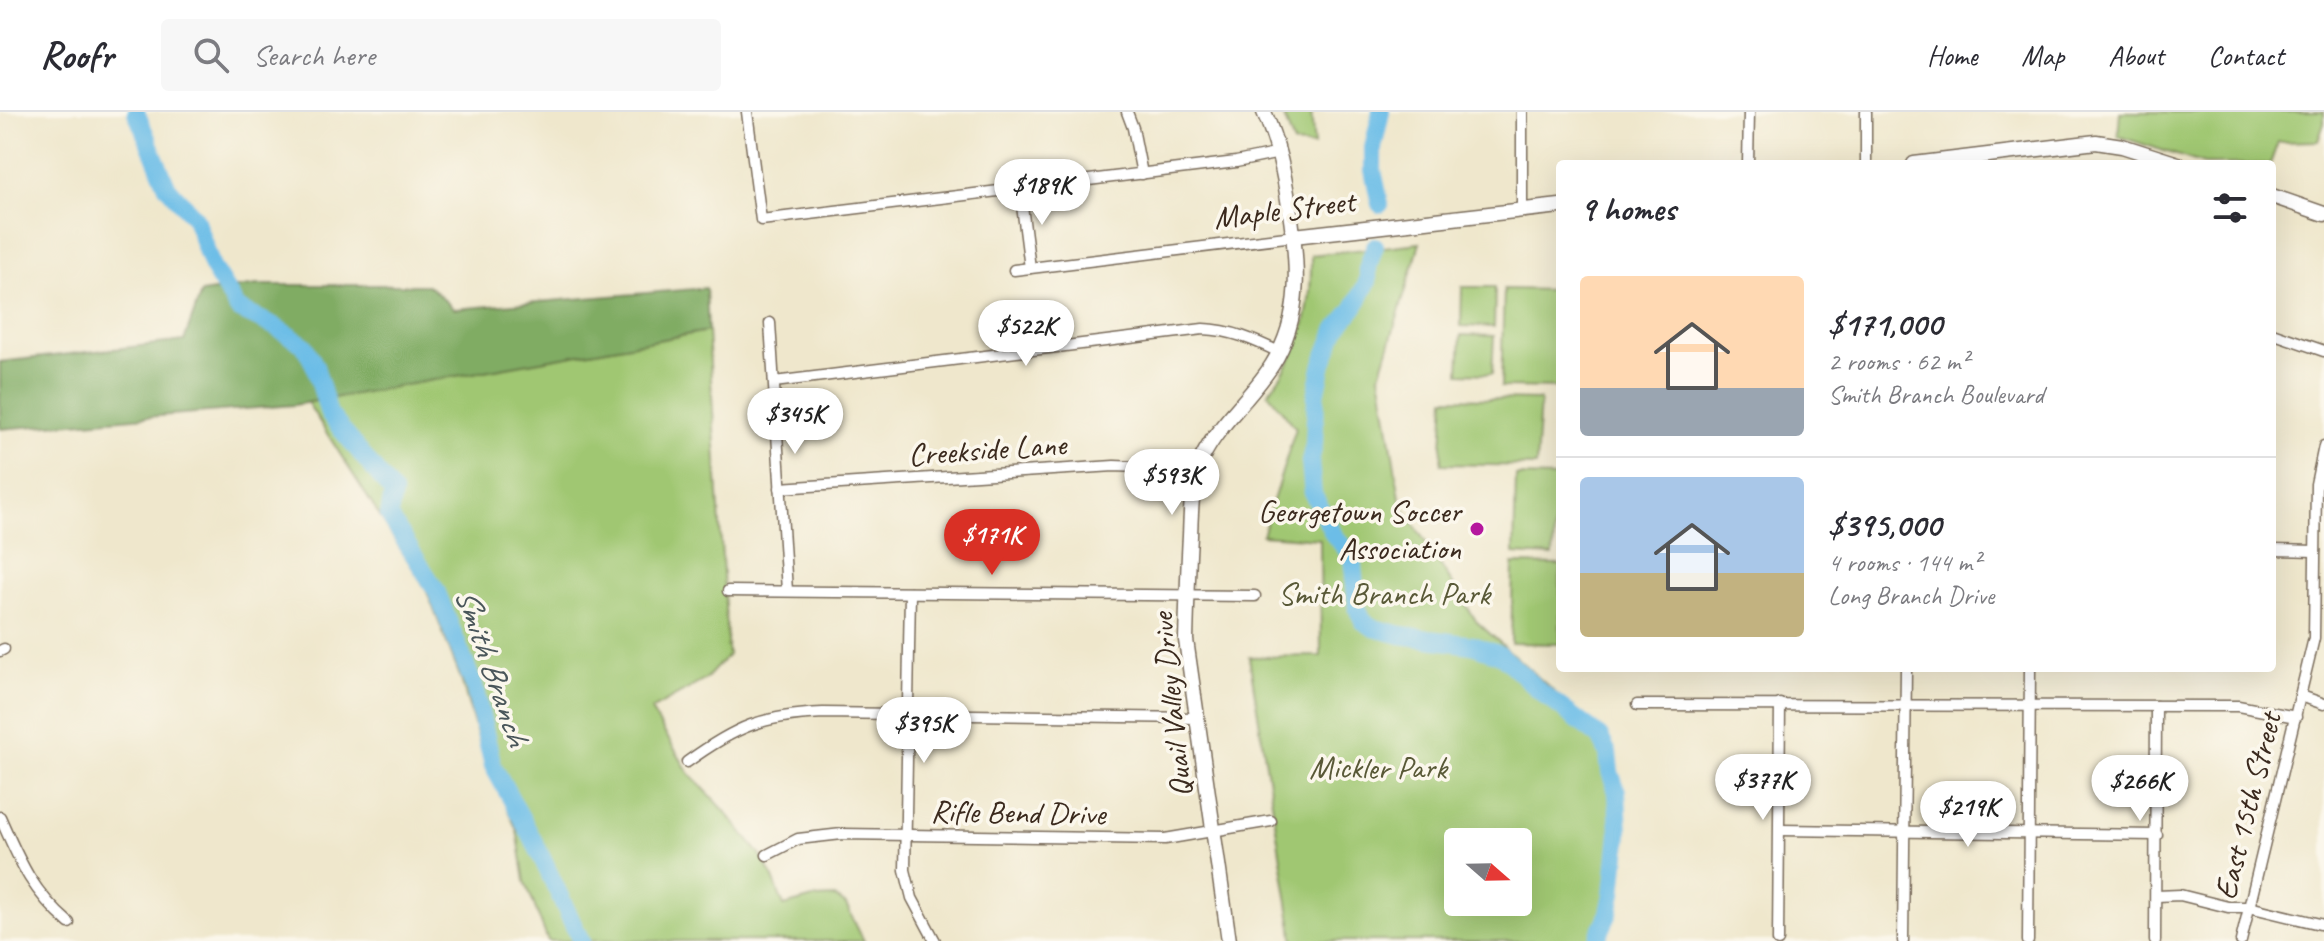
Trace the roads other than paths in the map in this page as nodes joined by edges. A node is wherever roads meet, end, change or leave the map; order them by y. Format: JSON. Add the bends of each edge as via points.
{"nodes":[{"id":1,"x":747,"y":112,"type":"edge"},
{"id":2,"x":1127,"y":112,"type":"edge"},
{"id":3,"x":1264,"y":112,"type":"edge"},
{"id":4,"x":1522,"y":112,"type":"edge"},
{"id":5,"x":1749,"y":112,"type":"edge"},
{"id":6,"x":1866,"y":112,"type":"edge"},
{"id":7,"x":1280,"y":153,"type":"junction"},
{"id":8,"x":1748,"y":160,"type":"edge"},
{"id":9,"x":1866,"y":160,"type":"edge"},
{"id":10,"x":1976,"y":160,"type":"edge"},
{"id":11,"x":2166,"y":160,"type":"edge"},
{"id":12,"x":1142,"y":174,"type":"junction"},
{"id":13,"x":1020,"y":190,"type":"junction"},
{"id":14,"x":2276,"y":197,"type":"edge"},
{"id":15,"x":1556,"y":206,"type":"edge"},
{"id":16,"x":1522,"y":210,"type":"junction"},
{"id":17,"x":2324,"y":214,"type":"edge"},
{"id":18,"x":1294,"y":236,"type":"junction"},
{"id":19,"x":1030,"y":268,"type":"junction"},
{"id":20,"x":1014,"y":270,"type":"dead end"},
{"id":21,"x":770,"y":323,"type":"dead end"},
{"id":22,"x":2276,"y":334,"type":"edge"},
{"id":23,"x":2324,"y":351,"type":"edge"},
{"id":24,"x":1279,"y":352,"type":"junction"},
{"id":25,"x":774,"y":382,"type":"junction"},
{"id":26,"x":2324,"y":446,"type":"edge"},
{"id":27,"x":1196,"y":476,"type":"junction"},
{"id":28,"x":2320,"y":485,"type":"edge"},
{"id":29,"x":780,"y":488,"type":"junction"},
{"id":30,"x":2276,"y":550,"type":"edge"},
{"id":31,"x":2315,"y":551,"type":"junction"},
{"id":32,"x":728,"y":591,"type":"dead end"},
{"id":33,"x":787,"y":591,"type":"junction"},
{"id":34,"x":910,"y":593,"type":"junction"},
{"id":35,"x":1255,"y":596,"type":"dead end"},
{"id":36,"x":1187,"y":597,"type":"junction"},
{"id":37,"x":2320,"y":623,"type":"edge"},
{"id":38,"x":1906,"y":672,"type":"edge"},
{"id":39,"x":2030,"y":672,"type":"edge"},
{"id":40,"x":2301,"y":696,"type":"junction"},
{"id":41,"x":1780,"y":704,"type":"junction"},
{"id":42,"x":2324,"y":704,"type":"edge"},
{"id":43,"x":1637,"y":705,"type":"dead end"},
{"id":44,"x":1905,"y":705,"type":"junction"},
{"id":45,"x":2030,"y":706,"type":"junction"},
{"id":46,"x":2156,"y":706,"type":"junction"},
{"id":47,"x":909,"y":715,"type":"junction"},
{"id":48,"x":2296,"y":717,"type":"junction"},
{"id":49,"x":1197,"y":718,"type":"junction"},
{"id":50,"x":687,"y":762,"type":"dead end"},
{"id":51,"x":0,"y":817,"type":"edge"},
{"id":52,"x":1271,"y":821,"type":"dead end"},
{"id":53,"x":1212,"y":830,"type":"junction"},
{"id":54,"x":1780,"y":830,"type":"junction"},
{"id":55,"x":1905,"y":832,"type":"junction"},
{"id":56,"x":2030,"y":832,"type":"junction"},
{"id":57,"x":2157,"y":835,"type":"junction"},
{"id":58,"x":906,"y":836,"type":"junction"},
{"id":59,"x":767,"y":855,"type":"dead end"},
{"id":60,"x":2157,"y":896,"type":"junction"},
{"id":61,"x":2249,"y":907,"type":"junction"},
{"id":62,"x":69,"y":923,"type":"dead end"},
{"id":63,"x":2324,"y":925,"type":"edge"},
{"id":64,"x":935,"y":941,"type":"edge"},
{"id":65,"x":1229,"y":941,"type":"edge"},
{"id":66,"x":1778,"y":941,"type":"edge"},
{"id":67,"x":1903,"y":941,"type":"edge"},
{"id":68,"x":2028,"y":941,"type":"edge"},
{"id":69,"x":2155,"y":941,"type":"edge"},
{"id":70,"x":2241,"y":941,"type":"edge"}],
"edges":[{"from":1,"to":13,"type":"street","via":[[761,220]]},
{"from":2,"to":12,"type":"street"},
{"from":3,"to":7,"type":"street","name":"Quail Valley Drive"},
{"from":4,"to":16,"type":"street"},
{"from":5,"to":8,"type":"street"},
{"from":6,"to":9,"type":"street"},
{"from":7,"to":12,"type":"street"},
{"from":7,"to":18,"type":"street","name":"Quail Valley Drive"},
{"from":10,"to":11,"type":"street","via":[[2096,142]]},
{"from":12,"to":13,"type":"street"},
{"from":13,"to":19,"type":"street"},
{"from":14,"to":17,"type":"street"},
{"from":15,"to":16,"type":"street","name":"Maple Street"},
{"from":16,"to":18,"type":"street","name":"Maple Street"},
{"from":18,"to":19,"type":"street","name":"Maple Street"},
{"from":18,"to":24,"type":"street","name":"Quail Valley Drive","via":[[1295,306]]},
{"from":19,"to":20,"type":"street","name":"Maple Street"},
{"from":21,"to":25,"type":"street"},
{"from":22,"to":23,"type":"street"},
{"from":24,"to":25,"type":"street","via":[[1239,334],[1203,329]]},
{"from":24,"to":27,"type":"street","name":"Quail Valley Drive","via":[[1223,425]]},
{"from":25,"to":29,"type":"street"},
{"from":26,"to":28,"type":"street","name":"East 15th Street"},
{"from":27,"to":29,"type":"street","name":"Creekside Lane","via":[[1164,468],[1114,466]]},
{"from":27,"to":36,"type":"street","name":"Quail Valley Drive"},
{"from":28,"to":31,"type":"street","name":"East 15th Street"},
{"from":29,"to":33,"type":"street"},
{"from":30,"to":31,"type":"street"},
{"from":31,"to":37,"type":"street","name":"East 15th Street"},
{"from":32,"to":33,"type":"street"},
{"from":33,"to":34,"type":"street"},
{"from":34,"to":36,"type":"street"},
{"from":34,"to":47,"type":"street"},
{"from":35,"to":36,"type":"street"},
{"from":36,"to":49,"type":"street","name":"Quail Valley Drive","via":[[1186,640]]},
{"from":37,"to":40,"type":"street","name":"East 15th Street"},
{"from":38,"to":44,"type":"street"},
{"from":39,"to":45,"type":"street"},
{"from":40,"to":42,"type":"street"},
{"from":40,"to":48,"type":"street","name":"East 15th Street"},
{"from":41,"to":43,"type":"street"},
{"from":41,"to":44,"type":"street"},
{"from":41,"to":54,"type":"street"},
{"from":44,"to":45,"type":"street"},
{"from":44,"to":55,"type":"street"},
{"from":45,"to":46,"type":"street"},
{"from":45,"to":56,"type":"street"},
{"from":46,"to":48,"type":"street","via":[[2238,706]]},
{"from":46,"to":57,"type":"street"},
{"from":47,"to":49,"type":"street"},
{"from":47,"to":50,"type":"street","via":[[778,716],[720,738]]},
{"from":47,"to":58,"type":"street"},
{"from":48,"to":61,"type":"street","name":"East 15th Street"},
{"from":49,"to":53,"type":"street","name":"Quail Valley Drive"},
{"from":51,"to":62,"type":"street","via":[[28,879]]},
{"from":52,"to":53,"type":"street","name":"Rifle Bend Drive"},
{"from":53,"to":58,"type":"street","name":"Rifle Bend Drive","via":[[1165,839]]},
{"from":53,"to":65,"type":"street","name":"Quail Valley Drive"},
{"from":54,"to":55,"type":"street"},
{"from":54,"to":66,"type":"street"},
{"from":55,"to":56,"type":"street"},
{"from":55,"to":67,"type":"street"},
{"from":56,"to":57,"type":"street"},
{"from":56,"to":68,"type":"street"},
{"from":57,"to":60,"type":"street"},
{"from":58,"to":59,"type":"street","name":"Rifle Bend Drive","via":[[818,836],[798,839]]},
{"from":58,"to":64,"type":"street","via":[[909,886]]},
{"from":60,"to":61,"type":"street"},
{"from":60,"to":69,"type":"street"},
{"from":61,"to":63,"type":"street"},
{"from":61,"to":70,"type":"street","name":"East 15th Street"}]}
